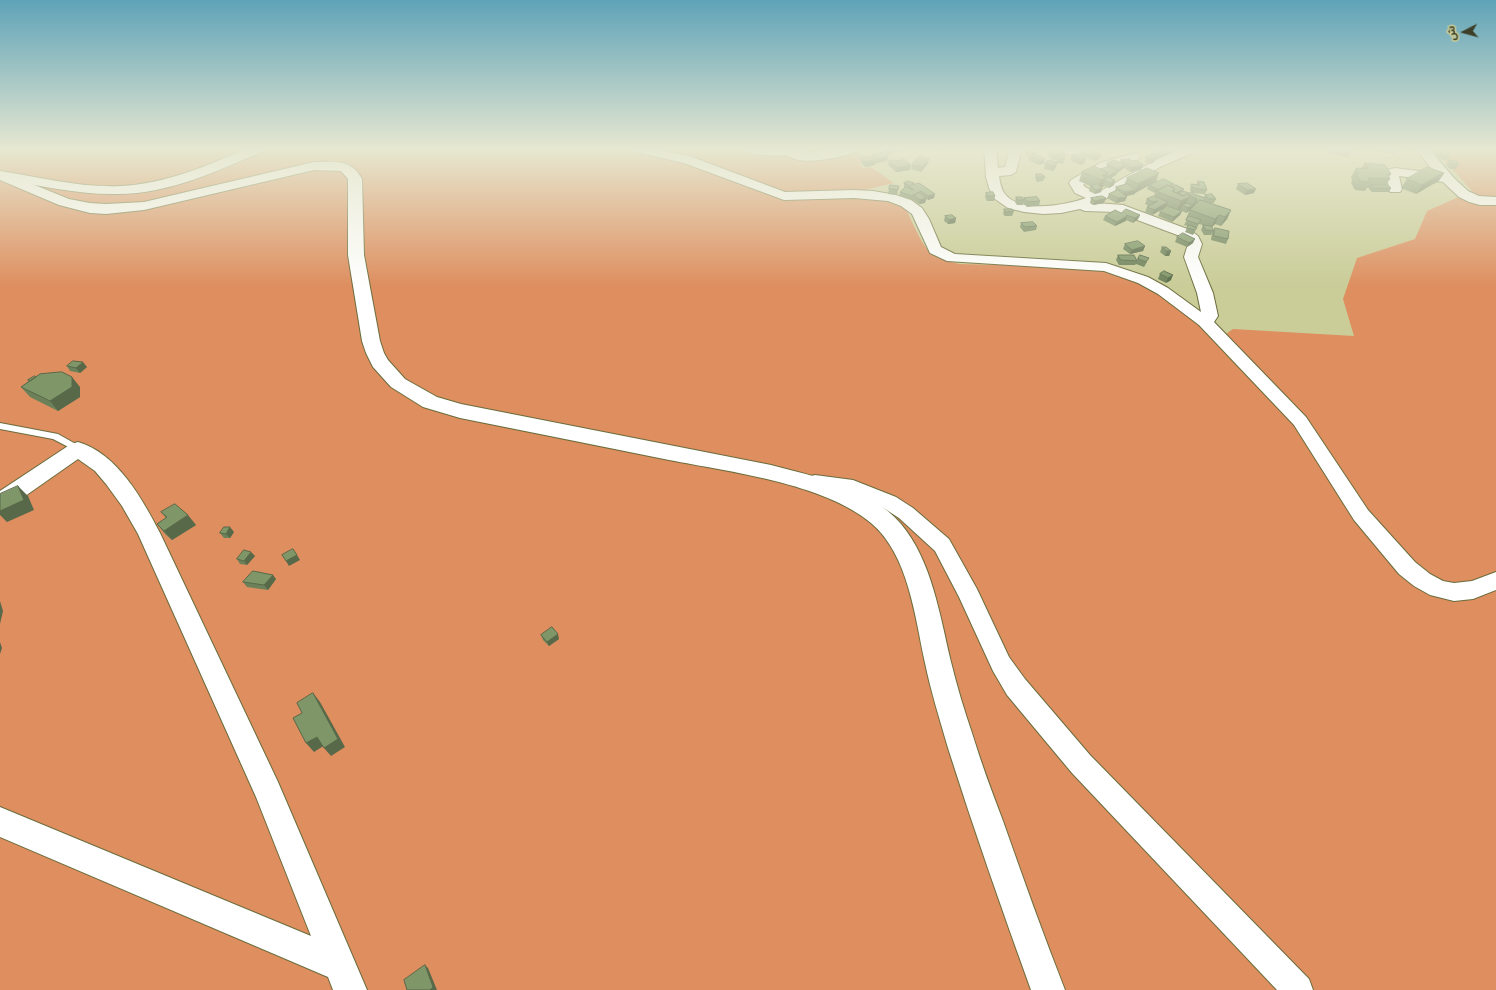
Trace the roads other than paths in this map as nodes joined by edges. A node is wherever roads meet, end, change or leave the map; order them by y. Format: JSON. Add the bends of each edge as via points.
{"nodes":[{"id":1,"x":46,"y":194,"type":"edge"},
{"id":2,"x":194,"y":194,"type":"edge"},
{"id":3,"x":355,"y":194,"type":"edge"},
{"id":4,"x":778,"y":194,"type":"edge"},
{"id":5,"x":858,"y":194,"type":"edge"},
{"id":6,"x":867,"y":194,"type":"edge"},
{"id":7,"x":998,"y":194,"type":"edge"},
{"id":8,"x":1089,"y":194,"type":"edge"},
{"id":9,"x":1105,"y":194,"type":"edge"},
{"id":10,"x":1466,"y":194,"type":"edge"},
{"id":11,"x":1098,"y":198,"type":"junction"},
{"id":12,"x":1496,"y":202,"type":"edge"},
{"id":13,"x":1077,"y":207,"type":"junction"},
{"id":14,"x":1205,"y":322,"type":"junction"},
{"id":15,"x":0,"y":426,"type":"edge"},
{"id":16,"x":78,"y":449,"type":"junction"},
{"id":17,"x":796,"y":480,"type":"junction"},
{"id":18,"x":0,"y":502,"type":"edge"},
{"id":19,"x":1496,"y":581,"type":"edge"},
{"id":20,"x":0,"y":822,"type":"edge"},
{"id":21,"x":345,"y":978,"type":"edge"},
{"id":22,"x":1048,"y":990,"type":"edge"},
{"id":23,"x":1298,"y":990,"type":"edge"}],
"edges":[{"from":1,"to":2,"type":"street","via":[[64,202],[106,209],[144,206]]},
{"from":3,"to":17,"type":"street","via":[[356,255],[371,341],[380,363],[398,383],[430,402],[460,411]]},
{"from":4,"to":5,"type":"street"},
{"from":6,"to":14,"type":"street","via":[[894,198],[913,208],[918,213],[935,250],[952,258],[1106,267],[1163,290]]},
{"from":7,"to":13,"type":"street","via":[[1011,204],[1026,208]]},
{"from":8,"to":11,"type":"street"},
{"from":9,"to":11,"type":"street"},
{"from":10,"to":12,"type":"street","via":[[1471,198]]},
{"from":11,"to":13,"type":"street"},
{"from":13,"to":14,"type":"street","via":[[1112,206],[1185,233],[1191,238],[1196,247],[1191,257],[1206,296],[1210,316]]},
{"from":14,"to":19,"type":"street","via":[[1300,421],[1361,515],[1406,568],[1438,589],[1454,592],[1473,590]]},
{"from":15,"to":16,"type":"lane","via":[[55,436]]},
{"from":16,"to":18,"type":"street"},
{"from":16,"to":21,"type":"street","via":[[103,466],[114,478],[149,533],[268,792]]},
{"from":17,"to":22,"type":"street","via":[[823,488],[863,506],[886,523],[905,550],[923,596],[947,697],[966,760]]},
{"from":17,"to":23,"type":"street","via":[[853,487],[871,493],[906,513],[942,545],[1001,664],[1016,687],[1081,764]]},
{"from":20,"to":21,"type":"street"}]}
